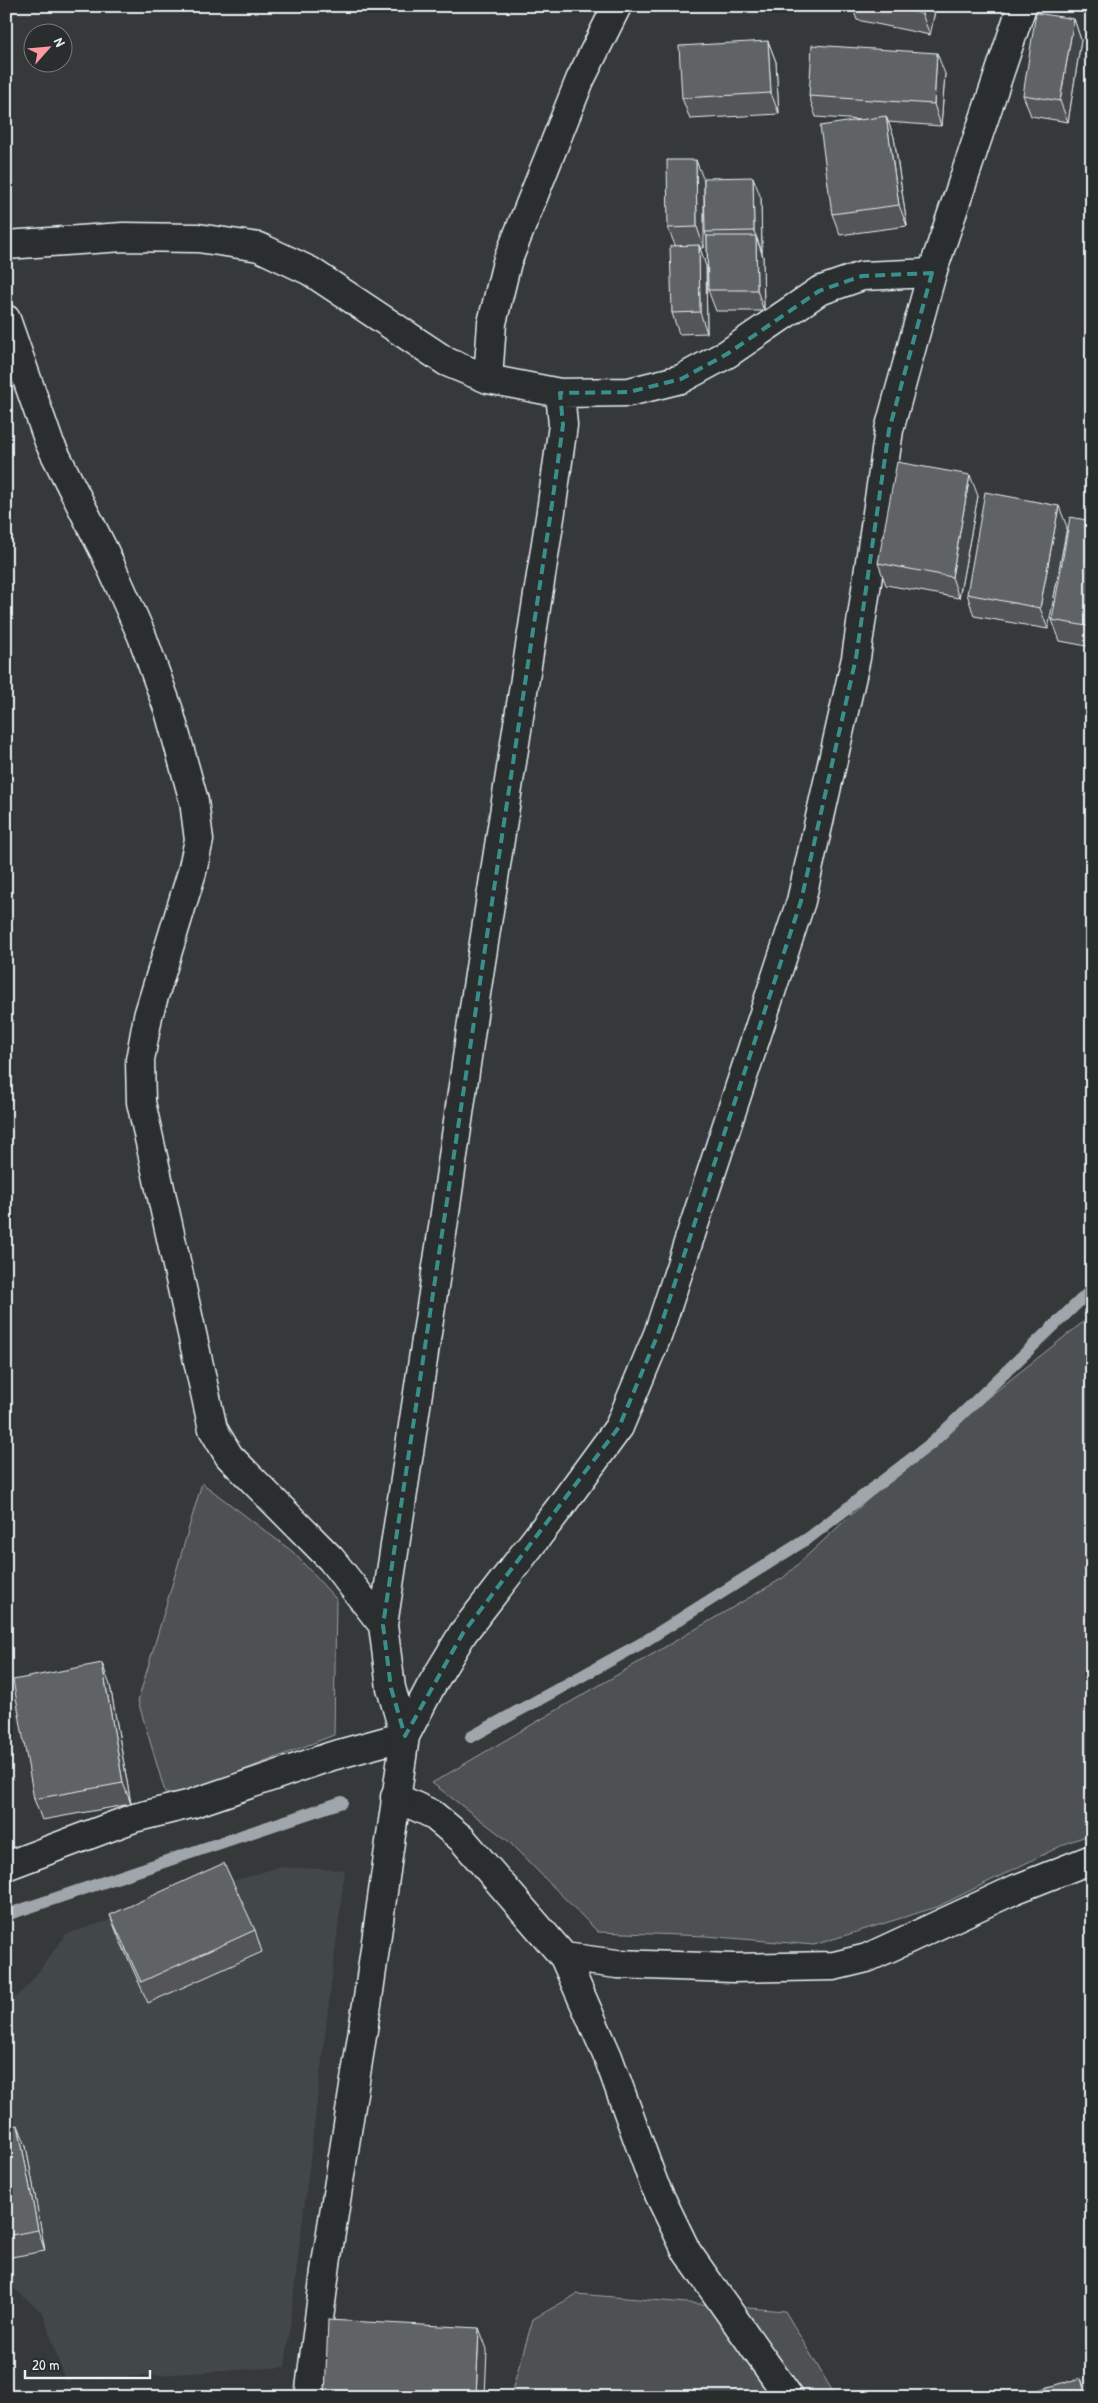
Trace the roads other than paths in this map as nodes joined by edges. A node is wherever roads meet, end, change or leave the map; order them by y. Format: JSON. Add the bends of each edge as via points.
{"nodes":[{"id":1,"x":617,"y":6,"type":"edge"},
{"id":2,"x":1022,"y":6,"type":"edge"},
{"id":3,"x":6,"y":245,"type":"edge"},
{"id":4,"x":932,"y":272,"type":"junction"},
{"id":5,"x":6,"y":320,"type":"edge"},
{"id":6,"x":488,"y":379,"type":"junction"},
{"id":7,"x":560,"y":394,"type":"junction"},
{"id":8,"x":383,"y":1625,"type":"junction"},
{"id":9,"x":405,"y":1736,"type":"junction"},
{"id":10,"x":395,"y":1797,"type":"junction"},
{"id":11,"x":1092,"y":1858,"type":"edge"},
{"id":12,"x":6,"y":1866,"type":"edge"},
{"id":13,"x":564,"y":1956,"type":"junction"},
{"id":14,"x":310,"y":2397,"type":"edge"},
{"id":15,"x":788,"y":2397,"type":"edge"}],
"edges":[{"from":1,"to":6,"type":"street","via":[[580,80],[507,262],[492,323]]},
{"from":2,"to":4,"type":"street"},
{"from":3,"to":6,"type":"street","via":[[123,237],[198,238],[259,247],[310,271],[447,362]]},
{"from":4,"to":7,"type":"street","via":[[862,276],[818,291],[727,354],[680,379],[629,392]]},
{"from":4,"to":9,"type":"street","via":[[889,430],[856,658],[801,901],[658,1334],[619,1427],[463,1633]]},
{"from":5,"to":8,"type":"street","via":[[49,442],[105,553],[142,636],[169,711],[194,801],[199,840],[148,1016],[140,1060],[141,1102],[214,1429],[229,1456],[331,1559]]},
{"from":6,"to":7,"type":"street"},
{"from":7,"to":8,"type":"street","via":[[563,425],[552,511],[476,994]]},
{"from":8,"to":9,"type":"street","via":[[391,1688]]},
{"from":9,"to":10,"type":"street"},
{"from":9,"to":12,"type":"street","via":[[332,1756],[191,1804],[134,1818]]},
{"from":10,"to":13,"type":"street","via":[[432,1814],[462,1839]]},
{"from":10,"to":14,"type":"street","via":[[368,1998],[326,2264]]},
{"from":11,"to":13,"type":"street","via":[[1016,1889],[867,1958],[834,1966],[733,1968],[617,1964]]},
{"from":13,"to":15,"type":"street","via":[[608,2058],[654,2184],[687,2252]]}]}
